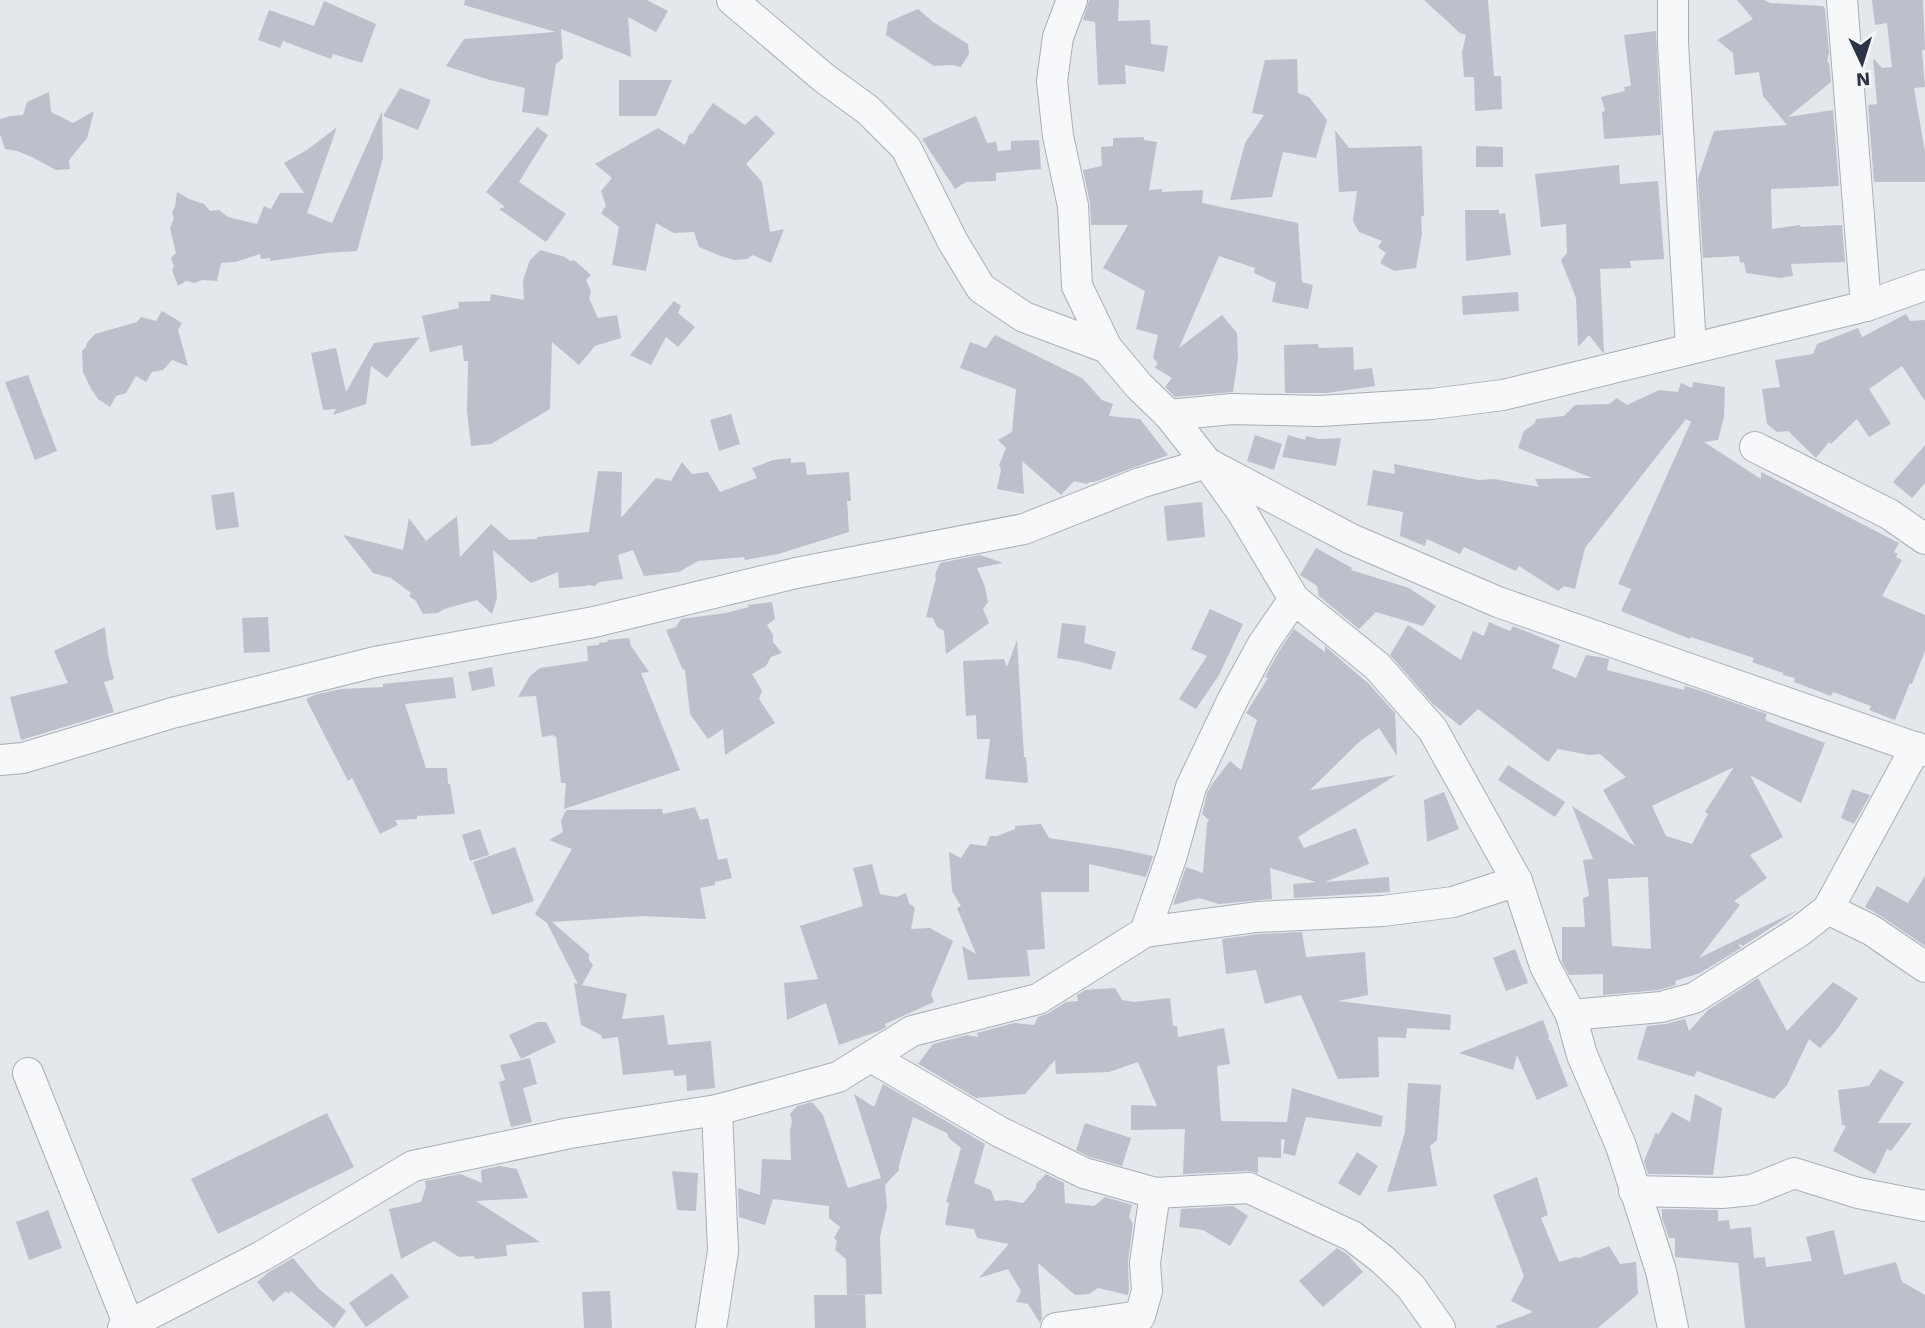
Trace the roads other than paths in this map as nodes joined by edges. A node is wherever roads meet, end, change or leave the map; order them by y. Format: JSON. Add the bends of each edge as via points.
{"nodes":[{"id":1,"x":732,"y":0,"type":"edge"},
{"id":2,"x":1072,"y":0,"type":"edge"},
{"id":3,"x":1673,"y":0,"type":"edge"},
{"id":4,"x":1842,"y":0,"type":"edge"},
{"id":5,"x":1925,"y":285,"type":"edge"},
{"id":6,"x":1866,"y":306,"type":"junction"},
{"id":7,"x":1107,"y":348,"type":"junction"},
{"id":8,"x":1691,"y":348,"type":"junction"},
{"id":9,"x":1169,"y":415,"type":"junction"},
{"id":10,"x":1755,"y":447,"type":"dead end"},
{"id":11,"x":1207,"y":463,"type":"junction"},
{"id":12,"x":1925,"y":539,"type":"edge"},
{"id":13,"x":1294,"y":598,"type":"junction"},
{"id":14,"x":1921,"y":749,"type":"edge"},
{"id":15,"x":0,"y":760,"type":"edge"},
{"id":16,"x":1517,"y":881,"type":"junction"},
{"id":17,"x":1828,"y":909,"type":"junction"},
{"id":18,"x":1145,"y":932,"type":"junction"},
{"id":19,"x":1925,"y":968,"type":"edge"},
{"id":20,"x":1571,"y":1014,"type":"junction"},
{"id":21,"x":870,"y":1057,"type":"junction"},
{"id":22,"x":28,"y":1073,"type":"dead end"},
{"id":23,"x":718,"y":1110,"type":"junction"},
{"id":24,"x":1634,"y":1191,"type":"junction"},
{"id":25,"x":1155,"y":1192,"type":"junction"},
{"id":26,"x":1925,"y":1206,"type":"edge"},
{"id":27,"x":128,"y":1327,"type":"edge"},
{"id":28,"x":711,"y":1328,"type":"edge"},
{"id":29,"x":1056,"y":1328,"type":"edge"},
{"id":30,"x":1440,"y":1328,"type":"edge"},
{"id":31,"x":1673,"y":1328,"type":"edge"}],
"edges":[{"from":1,"to":7,"type":"street","via":[[868,110],[906,148],[981,288],[1024,317]]},
{"from":2,"to":7,"type":"street","via":[[1058,37],[1052,81],[1073,206],[1077,286]]},
{"from":3,"to":8,"type":"street"},
{"from":4,"to":6,"type":"street"},
{"from":5,"to":6,"type":"street"},
{"from":6,"to":8,"type":"street"},
{"from":7,"to":9,"type":"street"},
{"from":8,"to":9,"type":"street","via":[[1503,395],[1320,411],[1232,409]]},
{"from":9,"to":11,"type":"street"},
{"from":10,"to":12,"type":"street","via":[[1889,514]]},
{"from":11,"to":13,"type":"street"},
{"from":11,"to":14,"type":"street","via":[[1351,539],[1498,602]]},
{"from":11,"to":15,"type":"street","via":[[1140,483],[1024,529],[796,573],[594,622],[375,662],[172,713],[23,758]]},
{"from":13,"to":16,"type":"street","via":[[1377,666],[1433,730]]},
{"from":13,"to":18,"type":"street","via":[[1233,699],[1191,787]]},
{"from":14,"to":17,"type":"street"},
{"from":16,"to":18,"type":"street","via":[[1453,902],[1383,911],[1257,917]]},
{"from":16,"to":20,"type":"street","via":[[1545,966]]},
{"from":17,"to":19,"type":"street","via":[[1871,930]]},
{"from":17,"to":20,"type":"street","via":[[1694,998],[1661,1007]]},
{"from":18,"to":21,"type":"street","via":[[1038,999],[912,1031]]},
{"from":20,"to":24,"type":"street"},
{"from":21,"to":23,"type":"street","via":[[838,1077]]},
{"from":21,"to":25,"type":"street","via":[[1000,1132],[1084,1173]]},
{"from":22,"to":27,"type":"street"},
{"from":23,"to":27,"type":"street","via":[[570,1133],[413,1166],[262,1256]]},
{"from":23,"to":28,"type":"street","via":[[723,1251]]},
{"from":24,"to":26,"type":"street","via":[[1722,1193],[1752,1189],[1794,1173],[1858,1193]]},
{"from":24,"to":31,"type":"street","via":[[1661,1271]]},
{"from":25,"to":29,"type":"street","via":[[1145,1262],[1147,1291],[1140,1316]]},
{"from":25,"to":30,"type":"street","via":[[1249,1188],[1352,1236],[1411,1287]]}]}
